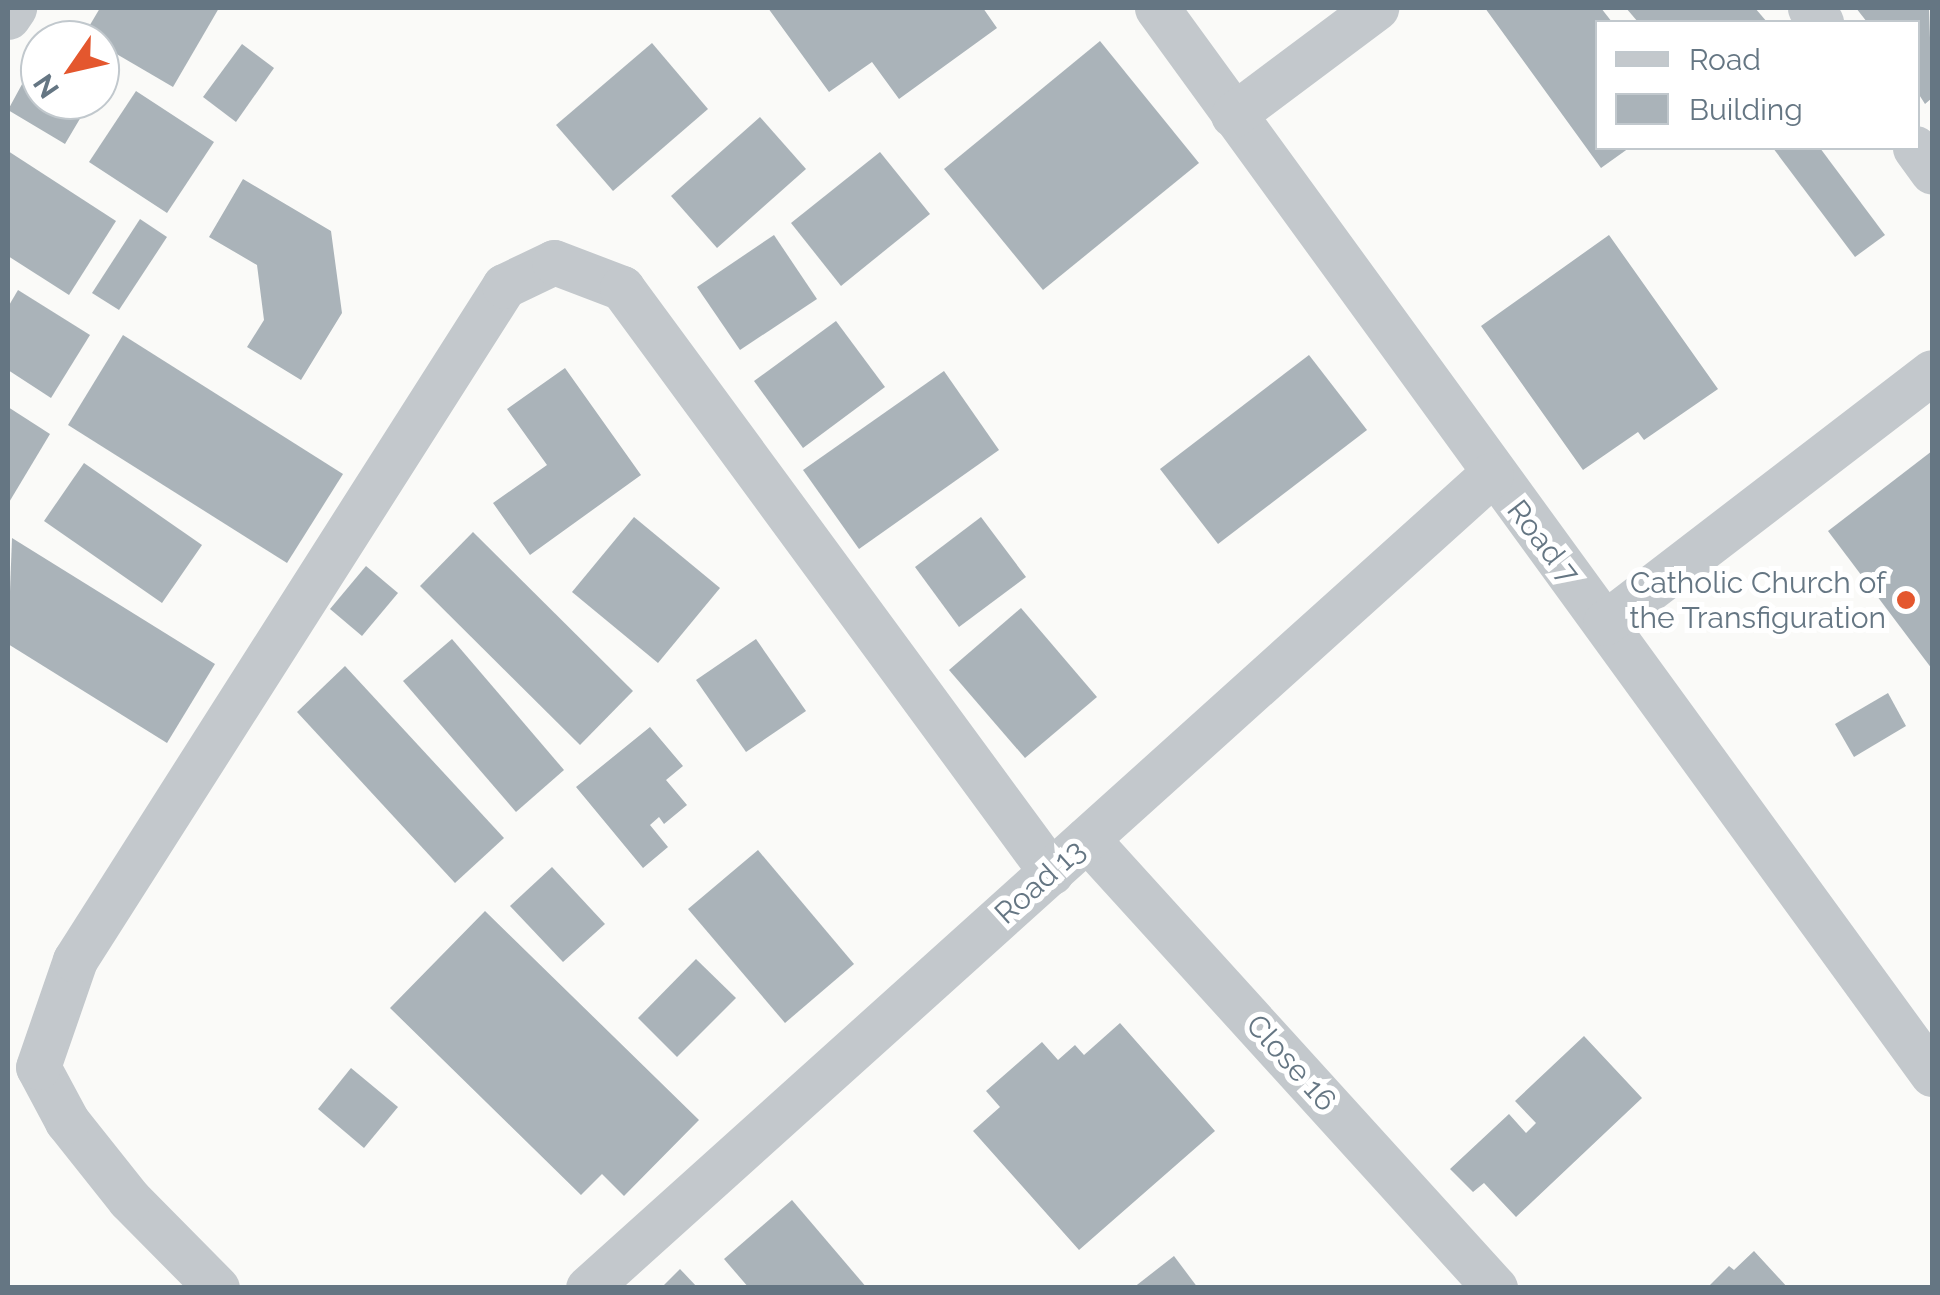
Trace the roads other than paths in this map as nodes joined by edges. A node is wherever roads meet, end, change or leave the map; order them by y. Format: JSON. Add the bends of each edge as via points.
{"nodes":[{"id":1,"x":14,"y":8,"type":"edge"},
{"id":2,"x":1158,"y":8,"type":"edge"},
{"id":3,"x":1376,"y":8,"type":"edge"},
{"id":4,"x":8,"y":17,"type":"edge"},
{"id":5,"x":1233,"y":115,"type":"junction"},
{"id":6,"x":1916,"y":150,"type":"edge"},
{"id":7,"x":1932,"y":171,"type":"edge"},
{"id":8,"x":1932,"y":372,"type":"edge"},
{"id":9,"x":1491,"y":475,"type":"junction"},
{"id":10,"x":1605,"y":623,"type":"junction"},
{"id":11,"x":1087,"y":839,"type":"junction"},
{"id":12,"x":1051,"y":872,"type":"junction"},
{"id":13,"x":1932,"y":1074,"type":"edge"},
{"id":14,"x":217,"y":1288,"type":"edge"},
{"id":15,"x":588,"y":1288,"type":"edge"},
{"id":16,"x":1495,"y":1288,"type":"edge"}],
"edges":[{"from":1,"to":4,"type":"street"},
{"from":2,"to":5,"type":"street","name":"Road 7"},
{"from":3,"to":5,"type":"street"},
{"from":5,"to":9,"type":"street","name":"Road 7"},
{"from":6,"to":7,"type":"street"},
{"from":8,"to":10,"type":"street"},
{"from":9,"to":10,"type":"street","name":"Road 7"},
{"from":9,"to":11,"type":"street","name":"Road 13"},
{"from":10,"to":13,"type":"street","name":"Road 7"},
{"from":11,"to":12,"type":"street","name":"Road 13"},
{"from":11,"to":16,"type":"street","name":"Close 16"},
{"from":12,"to":14,"type":"street","via":[[622,288],[554,262],[504,286],[75,960],[38,1067],[67,1121],[128,1199]]},
{"from":12,"to":15,"type":"street","name":"Road 13"}]}
